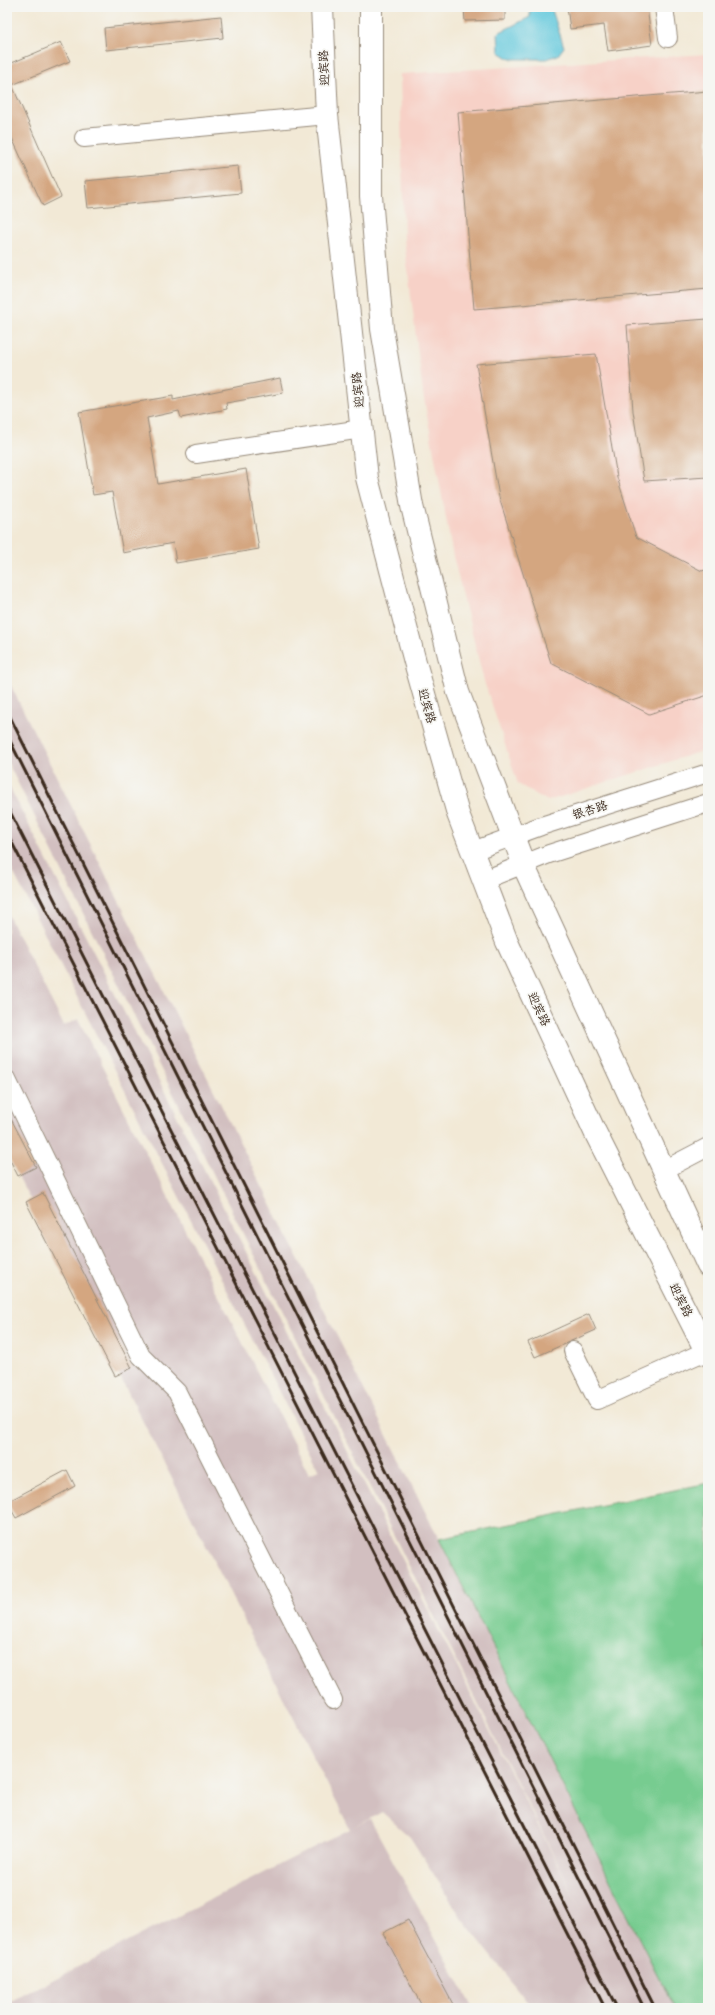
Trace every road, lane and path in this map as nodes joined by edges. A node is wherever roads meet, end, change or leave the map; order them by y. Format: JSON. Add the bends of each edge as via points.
{"nodes":[{"id":1,"x":322,"y":7,"type":"edge"},
{"id":2,"x":370,"y":7,"type":"edge"},
{"id":3,"x":664,"y":7,"type":"edge"},
{"id":4,"x":668,"y":38,"type":"dead end"},
{"id":5,"x":327,"y":115,"type":"junction"},
{"id":6,"x":84,"y":138,"type":"dead end"},
{"id":7,"x":362,"y":429,"type":"junction"},
{"id":8,"x":196,"y":454,"type":"dead end"},
{"id":9,"x":708,"y":773,"type":"edge"},
{"id":10,"x":708,"y":803,"type":"edge"},
{"id":11,"x":513,"y":836,"type":"junction"},
{"id":12,"x":473,"y":852,"type":"junction"},
{"id":13,"x":524,"y":864,"type":"junction"},
{"id":14,"x":484,"y":880,"type":"junction"},
{"id":15,"x":7,"y":1080,"type":"edge"},
{"id":16,"x":708,"y":1147,"type":"edge"},
{"id":17,"x":664,"y":1170,"type":"junction"},
{"id":18,"x":708,"y":1266,"type":"edge"},
{"id":19,"x":573,"y":1351,"type":"dead end"},
{"id":20,"x":707,"y":1353,"type":"edge"},
{"id":21,"x":333,"y":1700,"type":"dead end"}],
"edges":[{"from":1,"to":5,"type":"main road","name":"迎宾路"},
{"from":2,"to":11,"type":"main road","via":[[371,196],[382,329],[412,506],[458,692]]},
{"from":3,"to":4,"type":"street"},
{"from":5,"to":6,"type":"street"},
{"from":5,"to":7,"type":"main road","name":"迎宾路"},
{"from":7,"to":8,"type":"street"},
{"from":7,"to":12,"type":"main road","name":"迎宾路","via":[[367,478],[415,662],[458,814]]},
{"from":9,"to":11,"type":"street","name":"银杏路"},
{"from":10,"to":13,"type":"street"},
{"from":11,"to":12,"type":"street","name":"银杏路"},
{"from":11,"to":13,"type":"main road"},
{"from":12,"to":14,"type":"main road","name":"迎宾路"},
{"from":13,"to":14,"type":"street"},
{"from":13,"to":17,"type":"main road"},
{"from":14,"to":20,"type":"main road","name":"迎宾路","via":[[508,942],[595,1132]]},
{"from":15,"to":21,"type":"street","via":[[141,1356],[177,1392]]},
{"from":16,"to":17,"type":"street"},
{"from":17,"to":18,"type":"main road"},
{"from":19,"to":20,"type":"street","via":[[597,1400]]}]}
